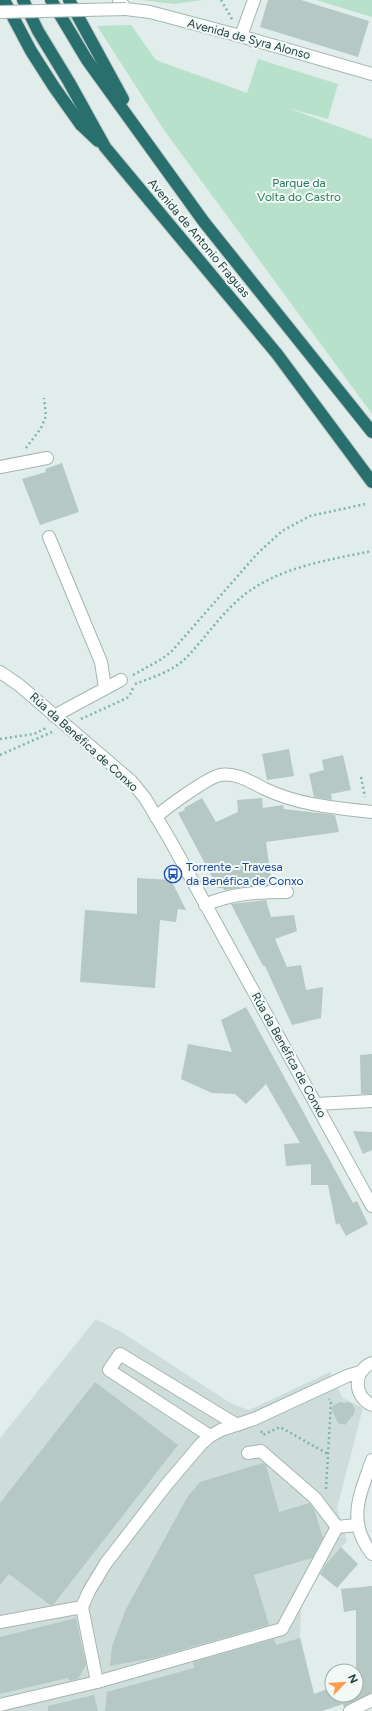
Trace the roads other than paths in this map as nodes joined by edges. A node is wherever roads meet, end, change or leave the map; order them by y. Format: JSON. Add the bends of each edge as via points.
{"nodes":[{"id":1,"x":4,"y":0,"type":"edge"},
{"id":2,"x":23,"y":0,"type":"edge"},
{"id":3,"x":51,"y":0,"type":"edge"},
{"id":4,"x":69,"y":0,"type":"edge"},
{"id":5,"x":254,"y":0,"type":"edge"},
{"id":6,"x":122,"y":5,"type":"edge"},
{"id":7,"x":0,"y":12,"type":"edge"},
{"id":8,"x":241,"y":36,"type":"junction"},
{"id":9,"x":372,"y":74,"type":"edge"},
{"id":10,"x":149,"y":145,"type":"junction"},
{"id":11,"x":106,"y":147,"type":"junction"},
{"id":12,"x":372,"y":432,"type":"edge"},
{"id":13,"x":47,"y":458,"type":"dead end"},
{"id":14,"x":0,"y":467,"type":"edge"},
{"id":15,"x":372,"y":482,"type":"edge"},
{"id":16,"x":49,"y":537,"type":"dead end"},
{"id":17,"x":0,"y":672,"type":"edge"},
{"id":18,"x":124,"y":684,"type":"road end"},
{"id":19,"x":105,"y":688,"type":"junction"},
{"id":20,"x":60,"y":720,"type":"junction"},
{"id":21,"x":369,"y":812,"type":"edge"},
{"id":22,"x":156,"y":817,"type":"junction"},
{"id":23,"x":287,"y":892,"type":"dead end"},
{"id":24,"x":205,"y":905,"type":"junction"},
{"id":25,"x":372,"y":1101,"type":"edge"},
{"id":26,"x":316,"y":1104,"type":"junction"},
{"id":27,"x":372,"y":1206,"type":"edge"},
{"id":28,"x":372,"y":1363,"type":"edge"},
{"id":29,"x":360,"y":1372,"type":"junction"},
{"id":30,"x":338,"y":1380,"type":"junction"},
{"id":31,"x":357,"y":1387,"type":"junction"},
{"id":32,"x":371,"y":1406,"type":"edge"},
{"id":33,"x":237,"y":1425,"type":"junction"},
{"id":34,"x":210,"y":1436,"type":"junction"},
{"id":35,"x":248,"y":1453,"type":"dead end"},
{"id":36,"x":372,"y":1460,"type":"edge"},
{"id":37,"x":357,"y":1525,"type":"junction"},
{"id":38,"x":337,"y":1527,"type":"junction"},
{"id":39,"x":372,"y":1554,"type":"edge"},
{"id":40,"x":82,"y":1607,"type":"junction"},
{"id":41,"x":0,"y":1622,"type":"edge"},
{"id":42,"x":96,"y":1682,"type":"junction"},
{"id":43,"x":372,"y":1700,"type":"edge"},
{"id":44,"x":0,"y":1705,"type":"edge"},
{"id":45,"x":352,"y":1711,"type":"edge"}],
"edges":[{"from":1,"to":11,"type":"highway","via":[[31,51],[76,119]]},
{"from":2,"to":11,"type":"highway","name":"Avenida de Antonio Fraguas","via":[[38,31]]},
{"from":3,"to":10,"type":"highway","name":"Avenida de Antonio Fraguas","via":[[87,60]]},
{"from":4,"to":10,"type":"highway"},
{"from":5,"to":8,"type":"street"},
{"from":6,"to":7,"type":"street","name":"Avenida de Syra Alonso","bridge":true},
{"from":6,"to":8,"type":"street","name":"Avenida de Syra Alonso"},
{"from":8,"to":9,"type":"street","name":"Avenida de Syra Alonso"},
{"from":10,"to":12,"type":"highway","name":"Avenida de Antonio Fraguas","via":[[204,222]]},
{"from":11,"to":15,"type":"highway","name":"Avenida de Antonio Fraguas","via":[[277,354]]},
{"from":13,"to":14,"type":"street"},
{"from":16,"to":19,"type":"street","via":[[101,662]]},
{"from":17,"to":20,"type":"street","name":"Rúa da Benéfica de Conxo"},
{"from":18,"to":19,"type":"street"},
{"from":19,"to":20,"type":"street"},
{"from":20,"to":22,"type":"street","name":"Rúa da Benéfica de Conxo","via":[[131,781]]},
{"from":21,"to":22,"type":"street","via":[[292,800],[229,774],[217,776],[180,798]]},
{"from":22,"to":24,"type":"street","name":"Rúa da Benéfica de Conxo"},
{"from":23,"to":24,"type":"street","via":[[227,896]]},
{"from":24,"to":26,"type":"street","name":"Rúa da Benéfica de Conxo"},
{"from":25,"to":26,"type":"street"},
{"from":26,"to":27,"type":"street","name":"Rúa da Benéfica de Conxo"},
{"from":28,"to":29,"type":"street"},
{"from":29,"to":30,"type":"street"},
{"from":29,"to":31,"type":"street"},
{"from":30,"to":31,"type":"street"},
{"from":30,"to":33,"type":"street"},
{"from":31,"to":32,"type":"street"},
{"from":33,"to":34,"type":"street"},
{"from":33,"to":34,"type":"street","via":[[120,1354],[109,1370]]},
{"from":34,"to":40,"type":"street","via":[[167,1484],[106,1563]]},
{"from":35,"to":38,"type":"street","via":[[261,1451],[315,1498]]},
{"from":36,"to":37,"type":"street","via":[[358,1501]]},
{"from":37,"to":38,"type":"street"},
{"from":37,"to":39,"type":"street","via":[[365,1545]]},
{"from":38,"to":42,"type":"street","via":[[282,1629]]},
{"from":40,"to":41,"type":"street"},
{"from":40,"to":42,"type":"street"},
{"from":42,"to":44,"type":"street"},
{"from":43,"to":45,"type":"street"}]}
